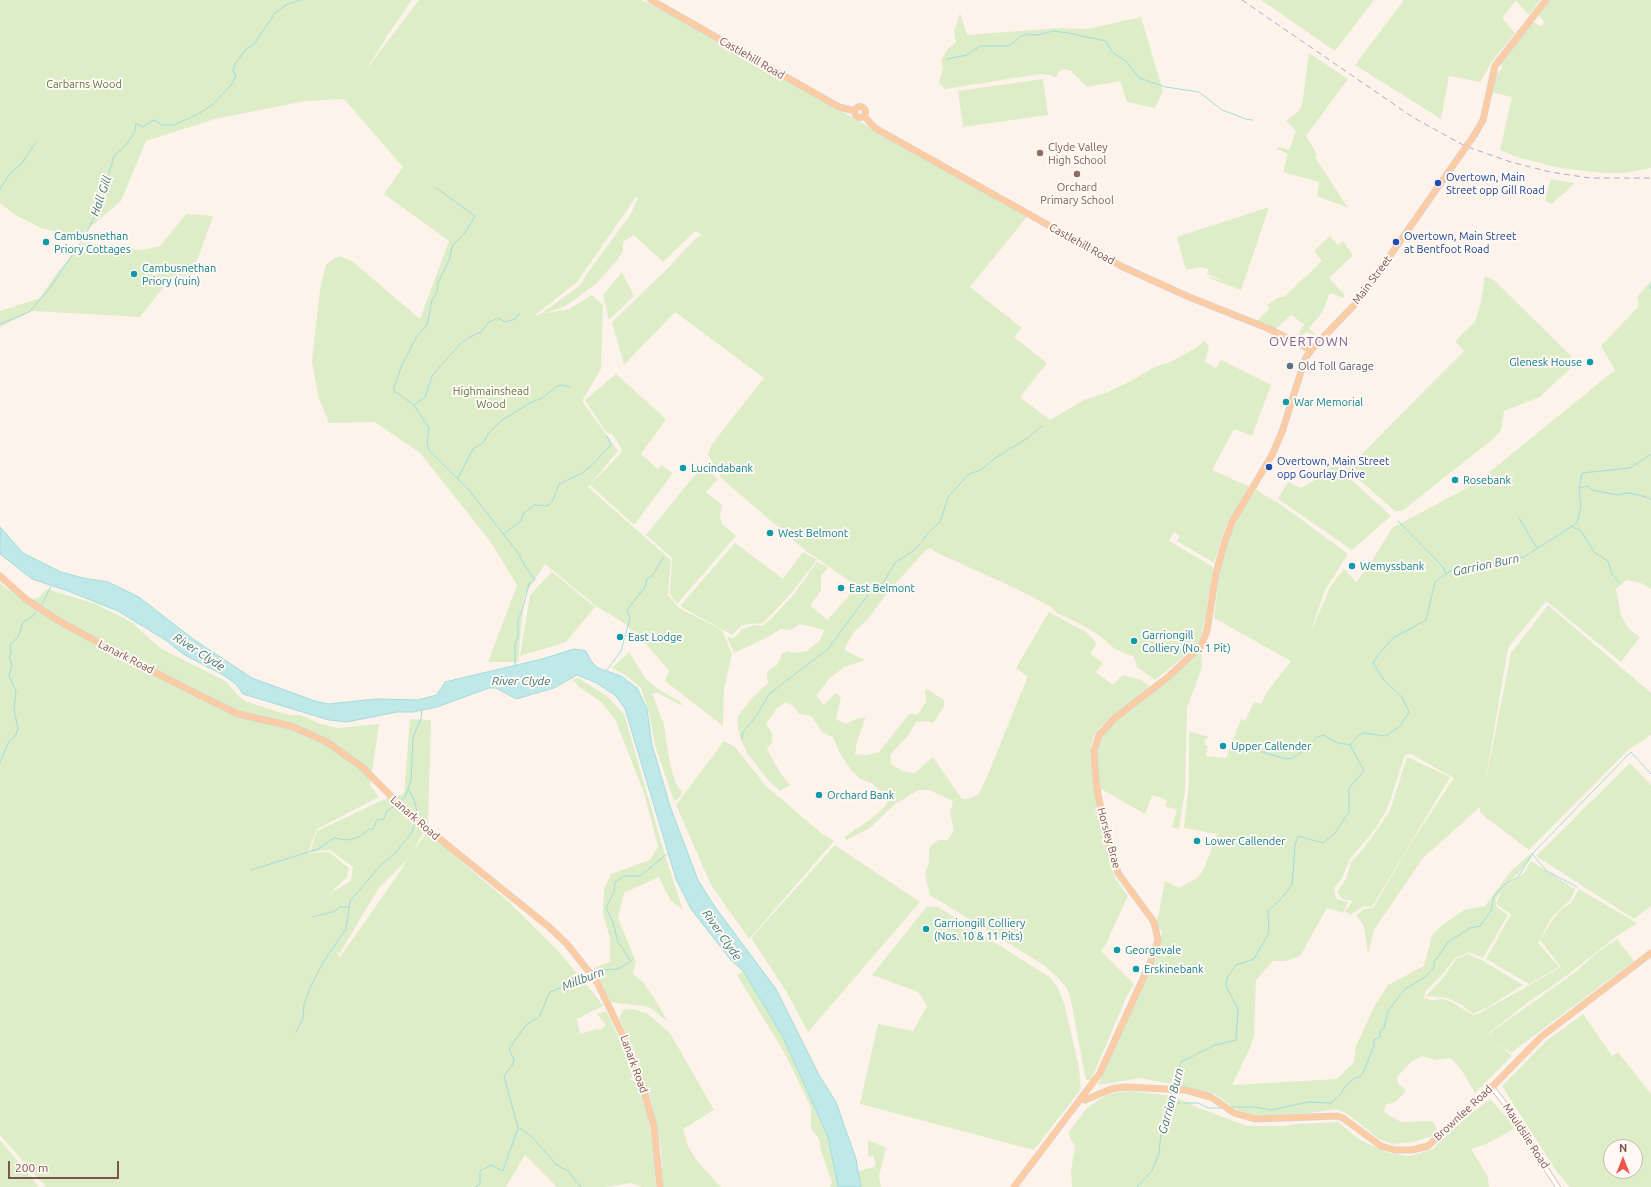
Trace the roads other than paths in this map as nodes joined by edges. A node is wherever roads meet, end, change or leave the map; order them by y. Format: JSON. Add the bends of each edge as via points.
{"nodes":[{"id":1,"x":651,"y":0,"type":"edge"},
{"id":2,"x":1546,"y":0,"type":"edge"},
{"id":3,"x":1311,"y":350,"type":"junction"},
{"id":4,"x":1250,"y":494,"type":"joint"},
{"id":5,"x":0,"y":576,"type":"edge"},
{"id":6,"x":1651,"y":953,"type":"edge"},
{"id":7,"x":1492,"y":1087,"type":"junction"},
{"id":8,"x":1082,"y":1099,"type":"junction"},
{"id":9,"x":660,"y":1187,"type":"edge"},
{"id":10,"x":1014,"y":1187,"type":"edge"},
{"id":11,"x":1558,"y":1187,"type":"edge"}],
"edges":[{"from":1,"to":3,"type":"main road","name":"Castlehill Road","via":[[839,107],[855,111],[863,108],[864,116],[875,128],[1123,267],[1189,297],[1268,328]]},
{"from":2,"to":3,"type":"main road","name":"Main Street","bridge":true,"via":[[1495,66],[1482,120],[1475,134],[1359,300]]},
{"from":3,"to":4,"type":"main road","name":"Main Street","via":[[1298,379],[1277,444]]},
{"from":4,"to":8,"type":"main road","name":"Horsley Brae","via":[[1232,522],[1225,541],[1217,567],[1207,631],[1201,646],[1168,677],[1115,718],[1096,743],[1094,760],[1098,795],[1118,873],[1154,922],[1158,940],[1154,955],[1109,1056]]},
{"from":5,"to":9,"type":"main road","name":"Lanark Road","via":[[27,600],[116,653],[238,714],[292,726],[327,742],[362,767],[410,815],[535,914],[567,944],[597,982],[622,1032],[641,1080],[654,1127]]},
{"from":6,"to":7,"type":"main road","name":"Brownlee Road","via":[[1558,1022]]},
{"from":7,"to":8,"type":"main road","name":"Brownlee Road","via":[[1428,1146],[1412,1150],[1395,1150],[1381,1146],[1337,1116],[1255,1119],[1234,1113],[1211,1097],[1197,1092],[1125,1087],[1111,1089],[1086,1100]]},
{"from":7,"to":11,"type":"street","name":"Mauldslie Road","via":[[1524,1129]]},
{"from":8,"to":10,"type":"main road","name":"Horsley Brae"}]}
